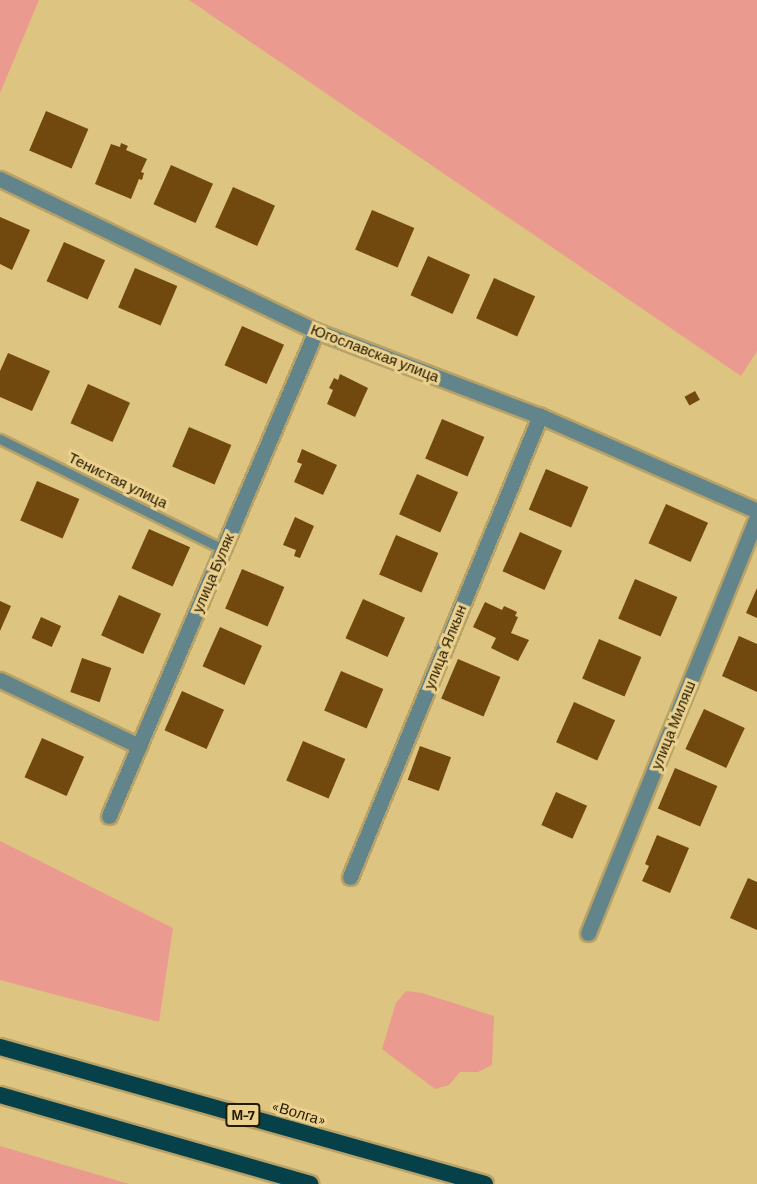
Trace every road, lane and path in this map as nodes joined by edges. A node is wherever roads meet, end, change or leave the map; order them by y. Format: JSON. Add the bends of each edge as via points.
{"nodes":[{"id":1,"x":0,"y":179,"type":"edge"},
{"id":2,"x":316,"y":331,"type":"junction"},
{"id":3,"x":540,"y":416,"type":"junction"},
{"id":4,"x":0,"y":439,"type":"edge"},
{"id":5,"x":757,"y":511,"type":"edge"},
{"id":6,"x":757,"y":518,"type":"edge"},
{"id":7,"x":223,"y":549,"type":"junction"},
{"id":8,"x":0,"y":680,"type":"edge"},
{"id":9,"x":138,"y":746,"type":"junction"},
{"id":10,"x":109,"y":816,"type":"dead end"},
{"id":11,"x":350,"y":878,"type":"dead end"},
{"id":12,"x":588,"y":933,"type":"dead end"},
{"id":13,"x":0,"y":1047,"type":"edge"},
{"id":14,"x":0,"y":1095,"type":"edge"},
{"id":15,"x":310,"y":1184,"type":"edge"},
{"id":16,"x":485,"y":1184,"type":"edge"}],
"edges":[{"from":1,"to":2,"type":"street","name":"Югославская улица"},
{"from":2,"to":3,"type":"street","name":"Югославская улица"},
{"from":2,"to":7,"type":"street","name":"улица Буляк"},
{"from":3,"to":5,"type":"street","name":"Югославская улица"},
{"from":3,"to":11,"type":"street","name":"улица Ялкын"},
{"from":4,"to":7,"type":"lane","name":"Тенистая улица"},
{"from":6,"to":12,"type":"street","name":"улица Миляш"},
{"from":7,"to":9,"type":"street","name":"улица Буляк"},
{"from":8,"to":9,"type":"street"},
{"from":9,"to":10,"type":"street","name":"улица Буляк"},
{"from":13,"to":16,"type":"highway","name":"«Волга»","number":"М-7"},
{"from":14,"to":15,"type":"highway"}]}
